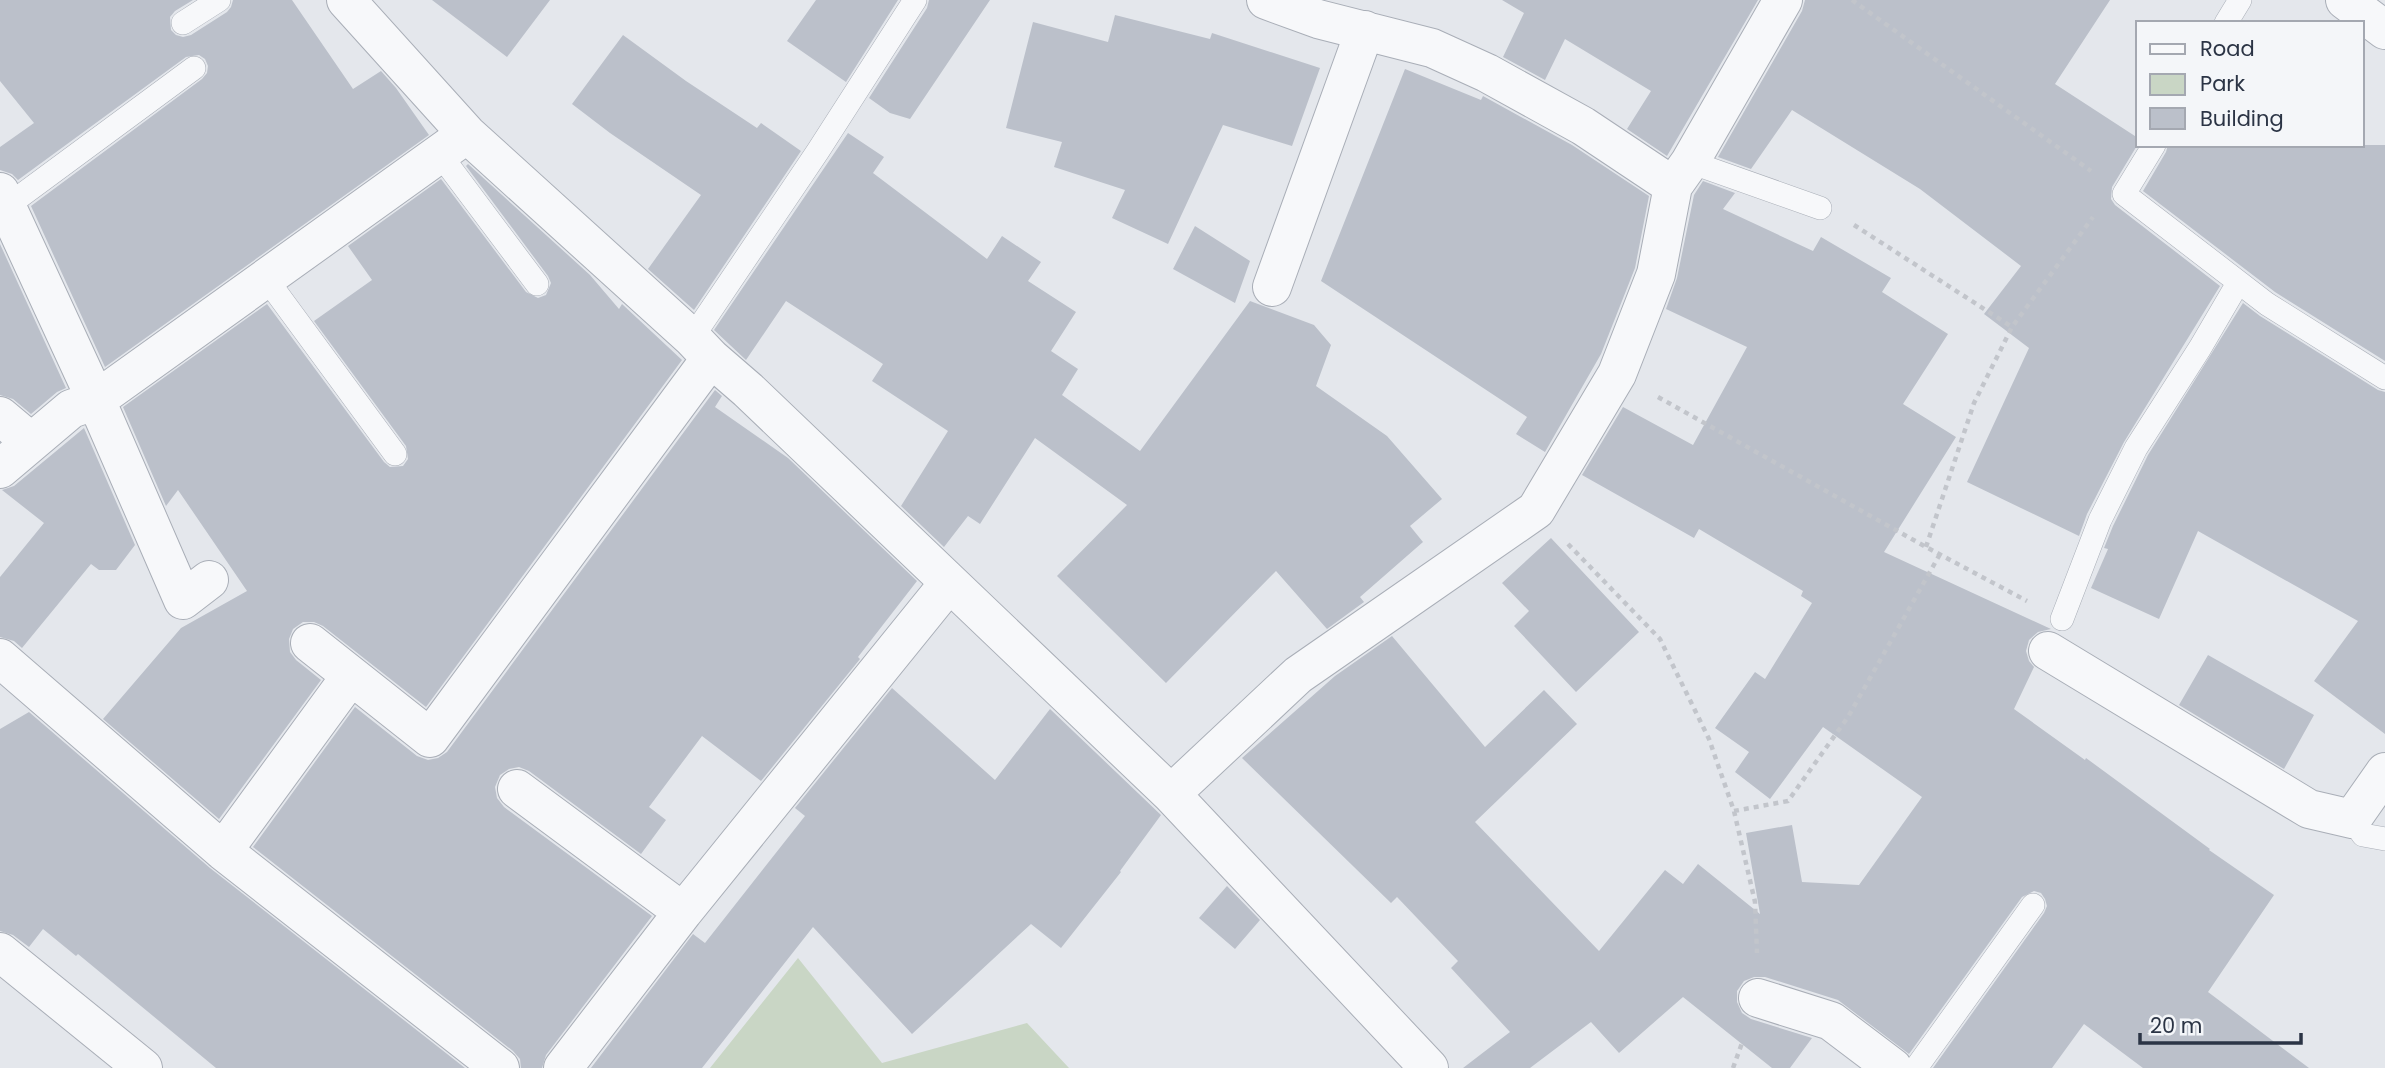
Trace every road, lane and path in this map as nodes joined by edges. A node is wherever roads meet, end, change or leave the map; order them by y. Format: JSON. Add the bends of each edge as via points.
{"nodes":[{"id":1,"x":219,"y":0,"type":"edge"},
{"id":2,"x":346,"y":0,"type":"edge"},
{"id":3,"x":915,"y":0,"type":"edge"},
{"id":4,"x":1266,"y":0,"type":"edge"},
{"id":5,"x":1783,"y":0,"type":"edge"},
{"id":6,"x":1852,"y":0,"type":"edge"},
{"id":7,"x":2240,"y":0,"type":"edge"},
{"id":8,"x":2345,"y":0,"type":"edge"},
{"id":9,"x":2228,"y":21,"type":"edge"},
{"id":10,"x":183,"y":23,"type":"dead end"},
{"id":11,"x":1365,"y":30,"type":"junction"},
{"id":12,"x":2385,"y":30,"type":"edge"},
{"id":13,"x":194,"y":68,"type":"dead end"},
{"id":14,"x":453,"y":143,"type":"junction"},
{"id":15,"x":2153,"y":147,"type":"edge"},
{"id":16,"x":1681,"y":174,"type":"junction"},
{"id":17,"x":2120,"y":191,"type":"junction"},
{"id":18,"x":3,"y":199,"type":"edge"},
{"id":19,"x":1820,"y":208,"type":"joint"},
{"id":20,"x":265,"y":277,"type":"junction"},
{"id":21,"x":2238,"y":283,"type":"junction"},
{"id":22,"x":537,"y":284,"type":"dead end"},
{"id":23,"x":1272,"y":286,"type":"dead end"},
{"id":24,"x":2012,"y":327,"type":"junction"},
{"id":25,"x":701,"y":348,"type":"junction"},
{"id":26,"x":1617,"y":374,"type":"junction"},
{"id":27,"x":2385,"y":378,"type":"edge"},
{"id":28,"x":96,"y":400,"type":"junction"},
{"id":29,"x":0,"y":416,"type":"edge"},
{"id":30,"x":31,"y":442,"type":"junction"},
{"id":31,"x":395,"y":454,"type":"dead end"},
{"id":32,"x":0,"y":469,"type":"edge"},
{"id":33,"x":1536,"y":510,"type":"junction"},
{"id":34,"x":1926,"y":547,"type":"junction"},
{"id":35,"x":1940,"y":554,"type":"junction"},
{"id":36,"x":949,"y":583,"type":"junction"},
{"id":37,"x":184,"y":598,"type":"dead end"},
{"id":38,"x":2055,"y":635,"type":"junction"},
{"id":39,"x":310,"y":643,"type":"dead end"},
{"id":40,"x":0,"y":658,"type":"edge"},
{"id":41,"x":350,"y":677,"type":"junction"},
{"id":42,"x":2385,"y":772,"type":"edge"},
{"id":43,"x":517,"y":789,"type":"dead end"},
{"id":44,"x":1171,"y":794,"type":"junction"},
{"id":45,"x":1734,"y":811,"type":"junction"},
{"id":46,"x":2352,"y":819,"type":"junction"},
{"id":47,"x":2385,"y":839,"type":"edge"},
{"id":48,"x":223,"y":850,"type":"junction"},
{"id":49,"x":2033,"y":905,"type":"dead end"},
{"id":50,"x":682,"y":912,"type":"junction"},
{"id":51,"x":0,"y":952,"type":"edge"},
{"id":52,"x":1758,"y":998,"type":"junction"},
{"id":53,"x":144,"y":1068,"type":"edge"},
{"id":54,"x":500,"y":1068,"type":"edge"},
{"id":55,"x":563,"y":1068,"type":"edge"},
{"id":56,"x":1429,"y":1068,"type":"edge"},
{"id":57,"x":1733,"y":1068,"type":"edge"},
{"id":58,"x":1893,"y":1068,"type":"edge"},
{"id":59,"x":1916,"y":1068,"type":"edge"}],
"edges":[{"from":1,"to":10,"type":"lane"},
{"from":2,"to":14,"type":"street"},
{"from":3,"to":25,"type":"lane"},
{"from":4,"to":11,"type":"street"},
{"from":5,"to":16,"type":"street"},
{"from":6,"to":17,"type":"path"},
{"from":7,"to":9,"type":"lane"},
{"from":8,"to":12,"type":"street"},
{"from":11,"to":16,"type":"street","via":[[1432,48],[1488,73]]},
{"from":11,"to":23,"type":"street"},
{"from":13,"to":18,"type":"lane"},
{"from":14,"to":20,"type":"street"},
{"from":14,"to":22,"type":"lane"},
{"from":14,"to":25,"type":"street"},
{"from":15,"to":17,"type":"lane"},
{"from":16,"to":19,"type":"lane"},
{"from":16,"to":26,"type":"street","via":[[1656,274]]},
{"from":17,"to":21,"type":"lane"},
{"from":17,"to":24,"type":"path"},
{"from":18,"to":28,"type":"street"},
{"from":19,"to":24,"type":"path"},
{"from":20,"to":28,"type":"street"},
{"from":20,"to":31,"type":"lane"},
{"from":21,"to":27,"type":"lane"},
{"from":21,"to":38,"type":"lane","via":[[2136,449],[2099,520]]},
{"from":24,"to":34,"type":"path","via":[[1974,403]]},
{"from":25,"to":36,"type":"street"},
{"from":25,"to":41,"type":"street","via":[[430,738]]},
{"from":26,"to":33,"type":"street"},
{"from":26,"to":34,"type":"path"},
{"from":28,"to":30,"type":"street","via":[[71,409]]},
{"from":28,"to":37,"type":"street"},
{"from":29,"to":30,"type":"street"},
{"from":30,"to":32,"type":"street"},
{"from":33,"to":44,"type":"street","via":[[1298,675]]},
{"from":33,"to":45,"type":"path","via":[[1660,639],[1709,739]]},
{"from":34,"to":35,"type":"path"},
{"from":35,"to":38,"type":"path"},
{"from":35,"to":45,"type":"path","via":[[1847,717],[1788,801]]},
{"from":36,"to":44,"type":"street"},
{"from":36,"to":50,"type":"street"},
{"from":38,"to":46,"type":"street","via":[[2309,808]]},
{"from":39,"to":41,"type":"street"},
{"from":40,"to":48,"type":"street"},
{"from":41,"to":48,"type":"street"},
{"from":42,"to":46,"type":"street"},
{"from":43,"to":50,"type":"street"},
{"from":44,"to":56,"type":"street"},
{"from":45,"to":52,"type":"path","via":[[1755,902]]},
{"from":46,"to":47,"type":"lane","via":[[2363,835]]},
{"from":48,"to":54,"type":"street"},
{"from":49,"to":59,"type":"lane"},
{"from":50,"to":55,"type":"street"},
{"from":51,"to":53,"type":"street"},
{"from":52,"to":57,"type":"path"},
{"from":52,"to":58,"type":"street","via":[[1831,1021]]}]}
